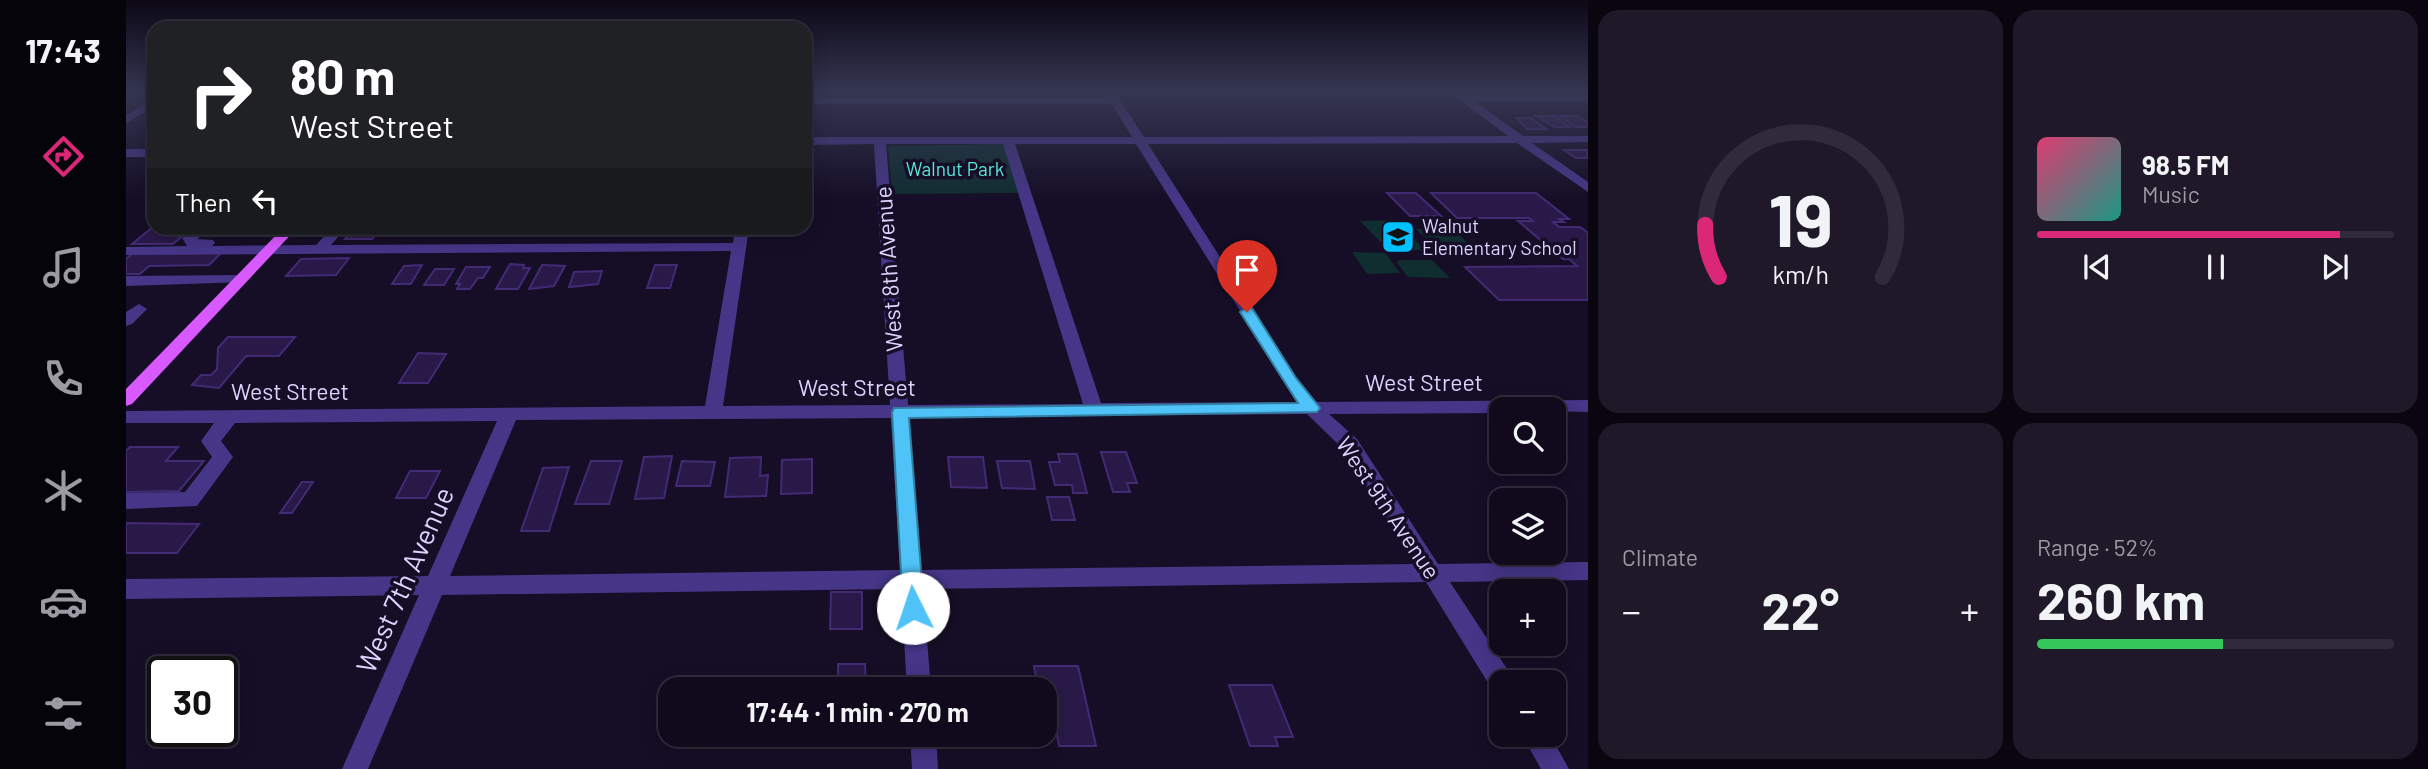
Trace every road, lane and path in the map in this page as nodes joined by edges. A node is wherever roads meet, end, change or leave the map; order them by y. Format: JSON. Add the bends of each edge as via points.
{"nodes":[{"id":1,"x":1132,"y":128,"type":"edge"},
{"id":2,"x":1505,"y":128,"type":"edge"},
{"id":3,"x":1588,"y":139,"type":"edge"},
{"id":4,"x":1522,"y":140,"type":"junction"},
{"id":5,"x":812,"y":141,"type":"edge"},
{"id":6,"x":880,"y":141,"type":"junction"},
{"id":7,"x":1008,"y":141,"type":"junction"},
{"id":8,"x":1140,"y":141,"type":"junction"},
{"id":9,"x":126,"y":153,"type":"edge"},
{"id":10,"x":147,"y":153,"type":"edge"},
{"id":11,"x":1587,"y":186,"type":"edge"},
{"id":12,"x":194,"y":235,"type":"edge"},
{"id":13,"x":283,"y":235,"type":"edge"},
{"id":14,"x":333,"y":235,"type":"edge"},
{"id":15,"x":741,"y":235,"type":"edge"},
{"id":16,"x":272,"y":246,"type":"junction"},
{"id":17,"x":739,"y":247,"type":"junction"},
{"id":18,"x":321,"y":248,"type":"junction"},
{"id":19,"x":126,"y":251,"type":"edge"},
{"id":20,"x":241,"y":279,"type":"junction"},
{"id":21,"x":126,"y":281,"type":"edge"},
{"id":22,"x":139,"y":309,"type":"dead end"},
{"id":23,"x":126,"y":321,"type":"edge"},
{"id":24,"x":126,"y":400,"type":"edge"},
{"id":25,"x":1588,"y":406,"type":"edge"},
{"id":26,"x":1311,"y":408,"type":"junction"},
{"id":27,"x":1094,"y":410,"type":"junction"},
{"id":28,"x":900,"y":412,"type":"junction"},
{"id":29,"x":713,"y":413,"type":"junction"},
{"id":30,"x":509,"y":415,"type":"junction"},
{"id":31,"x":230,"y":416,"type":"junction"},
{"id":32,"x":126,"y":417,"type":"edge"},
{"id":33,"x":126,"y":501,"type":"edge"},
{"id":34,"x":1588,"y":572,"type":"edge"},
{"id":35,"x":1432,"y":573,"type":"junction"},
{"id":36,"x":911,"y":580,"type":"junction"},
{"id":37,"x":435,"y":585,"type":"junction"},
{"id":38,"x":126,"y":589,"type":"edge"},
{"id":39,"x":1494,"y":670,"type":"edge"},
{"id":40,"x":918,"y":677,"type":"edge"},
{"id":41,"x":924,"y":747,"type":"edge"},
{"id":42,"x":1542,"y":747,"type":"edge"},
{"id":43,"x":355,"y":769,"type":"edge"},
{"id":44,"x":925,"y":769,"type":"edge"},
{"id":45,"x":1556,"y":769,"type":"edge"}],
"edges":[{"from":1,"to":8,"type":"street","name":"West 9th Avenue"},
{"from":2,"to":4,"type":"street"},
{"from":3,"to":4,"type":"street"},
{"from":4,"to":8,"type":"street"},
{"from":4,"to":11,"type":"street"},
{"from":5,"to":6,"type":"street"},
{"from":6,"to":7,"type":"street"},
{"from":6,"to":28,"type":"street","name":"West 8th Avenue"},
{"from":7,"to":8,"type":"street"},
{"from":7,"to":27,"type":"street"},
{"from":8,"to":26,"type":"street","name":"West 9th Avenue"},
{"from":9,"to":10,"type":"street"},
{"from":12,"to":16,"type":"street","via":[[189,238],[191,243]]},
{"from":13,"to":16,"type":"main road"},
{"from":14,"to":18,"type":"street"},
{"from":15,"to":17,"type":"street"},
{"from":16,"to":18,"type":"street"},
{"from":16,"to":19,"type":"street"},
{"from":16,"to":20,"type":"main road"},
{"from":17,"to":18,"type":"street"},
{"from":17,"to":29,"type":"street"},
{"from":20,"to":21,"type":"street"},
{"from":20,"to":24,"type":"main road"},
{"from":22,"to":23,"type":"street"},
{"from":25,"to":26,"type":"street","name":"West Street"},
{"from":26,"to":27,"type":"street","name":"West Street"},
{"from":26,"to":35,"type":"street","name":"West 9th Avenue","via":[[1350,444]]},
{"from":27,"to":28,"type":"street","name":"West Street"},
{"from":28,"to":29,"type":"street","name":"West Street"},
{"from":28,"to":36,"type":"street","name":"West 8th Avenue"},
{"from":29,"to":30,"type":"street","name":"West Street"},
{"from":30,"to":31,"type":"street","name":"West Street"},
{"from":30,"to":37,"type":"street","name":"West 7th Avenue"},
{"from":31,"to":32,"type":"street","name":"West Street"},
{"from":31,"to":33,"type":"street","via":[[210,441],[223,457],[190,500]]},
{"from":34,"to":35,"type":"street"},
{"from":35,"to":36,"type":"street"},
{"from":35,"to":39,"type":"street","name":"West 9th Avenue"},
{"from":36,"to":37,"type":"street"},
{"from":36,"to":40,"type":"street","name":"West 8th Avenue"},
{"from":37,"to":38,"type":"street"},
{"from":37,"to":43,"type":"street","name":"West 7th Avenue"},
{"from":41,"to":44,"type":"street"},
{"from":42,"to":45,"type":"street"}]}
